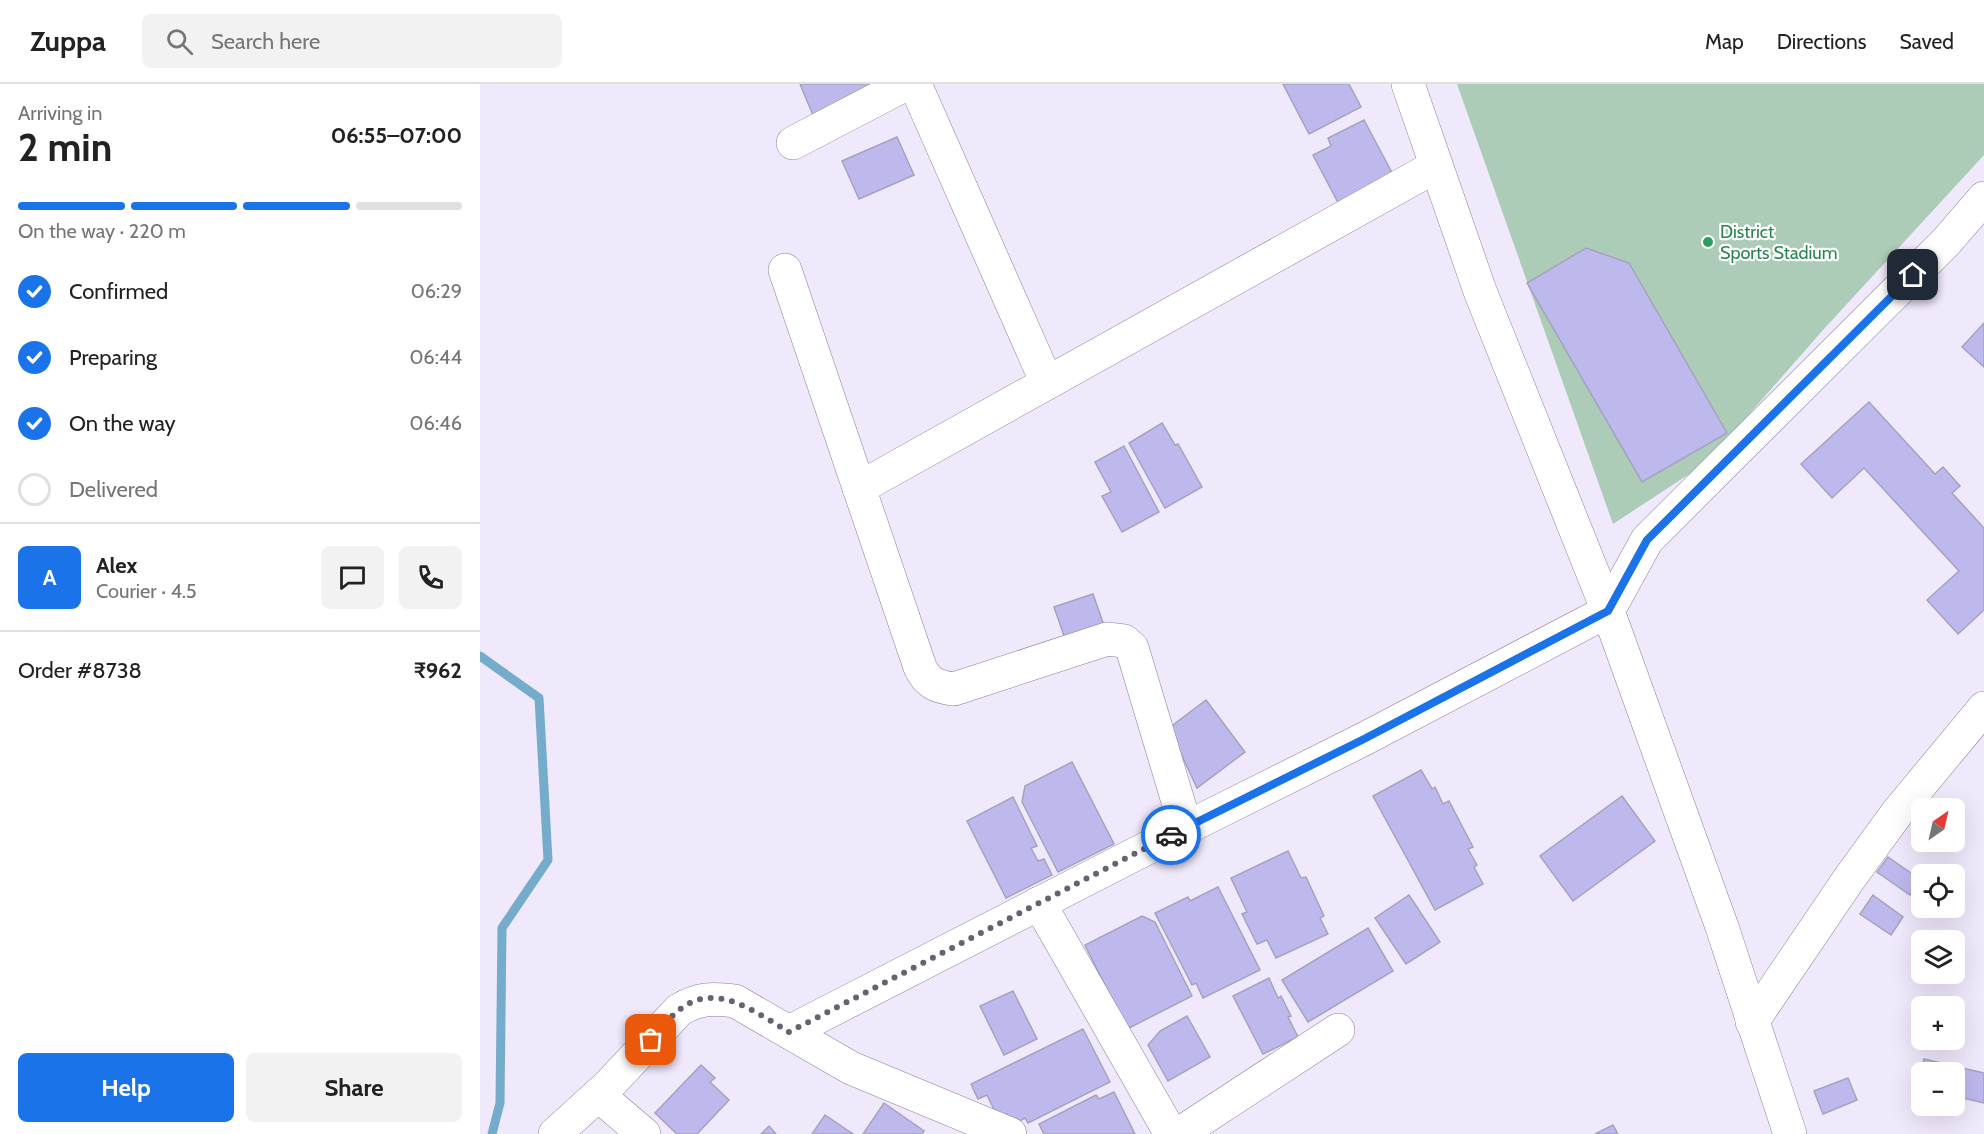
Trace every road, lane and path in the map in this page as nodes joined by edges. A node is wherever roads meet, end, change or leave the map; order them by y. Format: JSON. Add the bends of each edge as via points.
{"nodes":[{"id":1,"x":906,"y":84,"type":"edge"},
{"id":2,"x":915,"y":84,"type":"edge"},
{"id":3,"x":1408,"y":84,"type":"edge"},
{"id":4,"x":793,"y":143,"type":"dead end"},
{"id":5,"x":1436,"y":166,"type":"junction"},
{"id":6,"x":1984,"y":198,"type":"edge"},
{"id":7,"x":785,"y":270,"type":"dead end"},
{"id":8,"x":1047,"y":382,"type":"junction"},
{"id":9,"x":859,"y":488,"type":"junction"},
{"id":10,"x":1608,"y":611,"type":"junction"},
{"id":11,"x":1984,"y":708,"type":"edge"},
{"id":12,"x":1186,"y":828,"type":"junction"},
{"id":13,"x":1039,"y":903,"type":"junction"},
{"id":14,"x":1752,"y":1022,"type":"junction"},
{"id":15,"x":1338,"y":1030,"type":"dead end"},
{"id":16,"x":789,"y":1032,"type":"junction"},
{"id":17,"x":598,"y":1095,"type":"junction"},
{"id":18,"x":555,"y":1134,"type":"edge"},
{"id":19,"x":644,"y":1134,"type":"edge"},
{"id":20,"x":1010,"y":1134,"type":"edge"},
{"id":21,"x":1171,"y":1134,"type":"edge"},
{"id":22,"x":1179,"y":1134,"type":"edge"},
{"id":23,"x":1790,"y":1134,"type":"edge"}],
"edges":[{"from":1,"to":4,"type":"street"},
{"from":2,"to":8,"type":"street"},
{"from":3,"to":5,"type":"street"},
{"from":5,"to":8,"type":"street"},
{"from":5,"to":10,"type":"street","via":[[1480,291]]},
{"from":6,"to":10,"type":"street","via":[[1946,242],[1647,540]]},
{"from":7,"to":9,"type":"street"},
{"from":8,"to":9,"type":"street"},
{"from":9,"to":12,"type":"street","via":[[920,668],[925,678],[938,687],[954,689],[1107,639],[1124,641],[1132,648]]},
{"from":10,"to":12,"type":"street"},
{"from":10,"to":14,"type":"street","via":[[1722,927]]},
{"from":11,"to":14,"type":"street","via":[[1897,813]]},
{"from":12,"to":13,"type":"street"},
{"from":13,"to":16,"type":"street"},
{"from":13,"to":21,"type":"street"},
{"from":14,"to":23,"type":"street"},
{"from":15,"to":22,"type":"street"},
{"from":16,"to":17,"type":"street","via":[[735,1000],[694,1001],[679,1010]]},
{"from":16,"to":20,"type":"street","via":[[851,1068]]},
{"from":17,"to":18,"type":"street"},
{"from":17,"to":19,"type":"street"}]}
